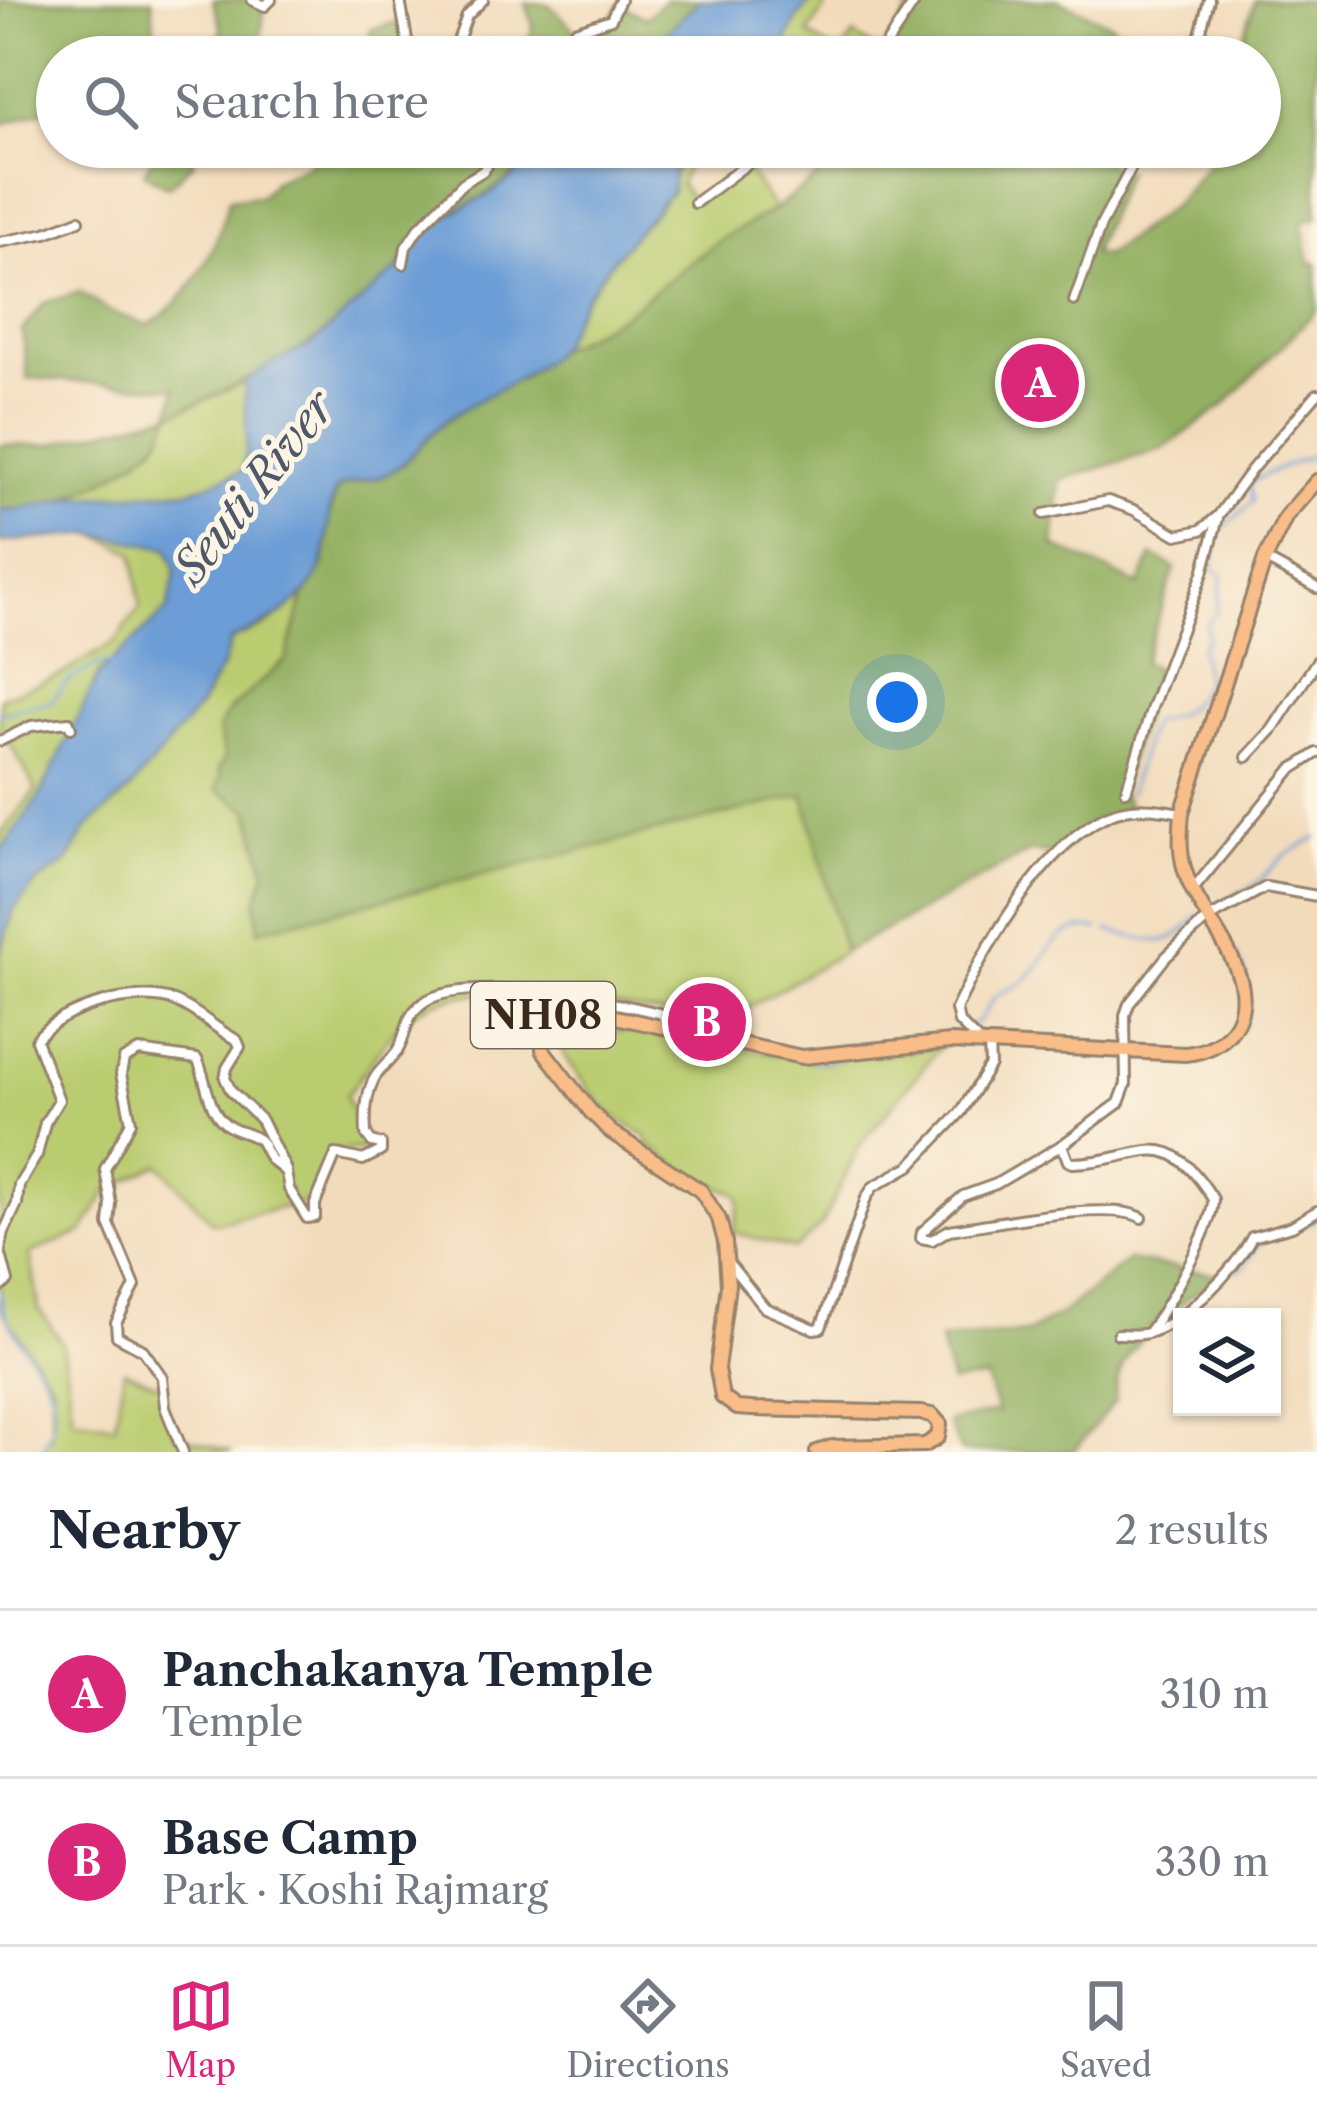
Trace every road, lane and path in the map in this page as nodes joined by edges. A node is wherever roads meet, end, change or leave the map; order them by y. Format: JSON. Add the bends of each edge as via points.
{"nodes":[{"id":1,"x":252,"y":0,"type":"edge"},
{"id":2,"x":271,"y":0,"type":"edge"},
{"id":3,"x":400,"y":0,"type":"edge"},
{"id":4,"x":483,"y":0,"type":"edge"},
{"id":5,"x":620,"y":0,"type":"edge"},
{"id":6,"x":916,"y":0,"type":"edge"},
{"id":7,"x":1209,"y":0,"type":"edge"},
{"id":8,"x":406,"y":36,"type":"edge"},
{"id":9,"x":460,"y":36,"type":"edge"},
{"id":10,"x":571,"y":36,"type":"edge"},
{"id":11,"x":892,"y":36,"type":"edge"},
{"id":12,"x":1200,"y":36,"type":"edge"},
{"id":13,"x":485,"y":168,"type":"edge"},
{"id":14,"x":742,"y":168,"type":"edge"},
{"id":15,"x":1131,"y":168,"type":"edge"},
{"id":16,"x":695,"y":203,"type":"dead end"},
{"id":17,"x":79,"y":220,"type":"dead end"},
{"id":18,"x":0,"y":242,"type":"edge"},
{"id":19,"x":404,"y":264,"type":"dead end"},
{"id":20,"x":1074,"y":301,"type":"dead end"},
{"id":21,"x":1317,"y":394,"type":"edge"},
{"id":22,"x":1317,"y":481,"type":"edge"},
{"id":23,"x":1043,"y":514,"type":"dead end"},
{"id":24,"x":1218,"y":516,"type":"junction"},
{"id":25,"x":1265,"y":559,"type":"junction"},
{"id":26,"x":1317,"y":588,"type":"edge"},
{"id":27,"x":1317,"y":661,"type":"edge"},
{"id":28,"x":71,"y":728,"type":"dead end"},
{"id":29,"x":0,"y":741,"type":"edge"},
{"id":30,"x":1317,"y":753,"type":"edge"},
{"id":31,"x":1247,"y":757,"type":"dead end"},
{"id":32,"x":1126,"y":791,"type":"dead end"},
{"id":33,"x":1182,"y":813,"type":"junction"},
{"id":34,"x":1192,"y":891,"type":"junction"},
{"id":35,"x":1317,"y":896,"type":"edge"},
{"id":36,"x":1207,"y":919,"type":"junction"},
{"id":37,"x":668,"y":1028,"type":"junction"},
{"id":38,"x":985,"y":1044,"type":"junction"},
{"id":39,"x":1128,"y":1051,"type":"junction"},
{"id":40,"x":1062,"y":1145,"type":"junction"},
{"id":41,"x":286,"y":1172,"type":"junction"},
{"id":42,"x":1317,"y":1211,"type":"edge"},
{"id":43,"x":1142,"y":1218,"type":"dead end"},
{"id":44,"x":728,"y":1261,"type":"junction"},
{"id":45,"x":0,"y":1288,"type":"edge"},
{"id":46,"x":1118,"y":1334,"type":"dead end"},
{"id":47,"x":1148,"y":1334,"type":"junction"},
{"id":48,"x":184,"y":1452,"type":"edge"},
{"id":49,"x":817,"y":1452,"type":"edge"}],
"edges":[{"from":1,"to":2,"type":"street"},
{"from":3,"to":8,"type":"street"},
{"from":4,"to":9,"type":"street"},
{"from":5,"to":10,"type":"street","via":[[611,20]]},
{"from":6,"to":11,"type":"street"},
{"from":7,"to":12,"type":"street"},
{"from":13,"to":19,"type":"street","via":[[418,230]]},
{"from":14,"to":16,"type":"street"},
{"from":15,"to":20,"type":"street"},
{"from":17,"to":18,"type":"street"},
{"from":21,"to":24,"type":"street"},
{"from":22,"to":25,"type":"main road","number":"NH08","via":[[1286,516]]},
{"from":23,"to":24,"type":"street","via":[[1108,502],[1177,535]]},
{"from":24,"to":32,"type":"street"},
{"from":25,"to":26,"type":"street"},
{"from":25,"to":33,"type":"main road","number":"NH08"},
{"from":27,"to":31,"type":"street"},
{"from":28,"to":29,"type":"street","via":[[53,721]]},
{"from":30,"to":34,"type":"street","via":[[1291,770]]},
{"from":33,"to":34,"type":"main road","number":"NH08","via":[[1180,848]]},
{"from":33,"to":38,"type":"street","via":[[1108,815],[1017,901],[956,1009]]},
{"from":34,"to":36,"type":"main road","number":"NH08"},
{"from":35,"to":36,"type":"street","via":[[1266,887]]},
{"from":36,"to":39,"type":"street","via":[[1130,1004]]},
{"from":36,"to":39,"type":"main road","number":"NH08","via":[[1239,979],[1241,1010],[1232,1031],[1197,1053]]},
{"from":37,"to":38,"type":"main road","number":"NH08","via":[[802,1058]]},
{"from":37,"to":41,"type":"street","via":[[662,1014],[559,995],[491,991],[427,999],[409,1016],[399,1048],[370,1090],[366,1134],[381,1151],[363,1160],[336,1154],[315,1217],[297,1204]]},
{"from":37,"to":44,"type":"main road","number":"NH08","via":[[563,1006],[539,1025],[543,1050],[601,1123],[710,1202]]},
{"from":38,"to":39,"type":"main road","number":"NH08"},
{"from":38,"to":44,"type":"street","via":[[990,1066],[961,1112],[866,1198],[821,1328],[765,1308]]},
{"from":39,"to":40,"type":"street","via":[[1119,1102]]},
{"from":40,"to":43,"type":"street","via":[[963,1196],[921,1238],[1091,1212]]},
{"from":40,"to":47,"type":"street","via":[[1072,1162],[1167,1151],[1192,1168],[1213,1199],[1210,1220]]},
{"from":41,"to":45,"type":"street","via":[[261,1120],[225,1078],[237,1040],[164,998],[127,996],[73,1013],[36,1040],[59,1100],[4,1232],[8,1281]]},
{"from":41,"to":48,"type":"street","via":[[260,1139],[218,1116],[197,1059],[140,1052],[124,1059],[130,1122],[105,1168],[109,1224],[135,1286],[116,1336],[143,1350],[162,1376],[164,1407]]},
{"from":42,"to":47,"type":"street","via":[[1252,1237],[1226,1277]]},
{"from":44,"to":49,"type":"main road","number":"NH08","via":[[717,1379],[728,1404],[921,1412],[940,1424],[926,1445]]},
{"from":46,"to":47,"type":"street"}]}
